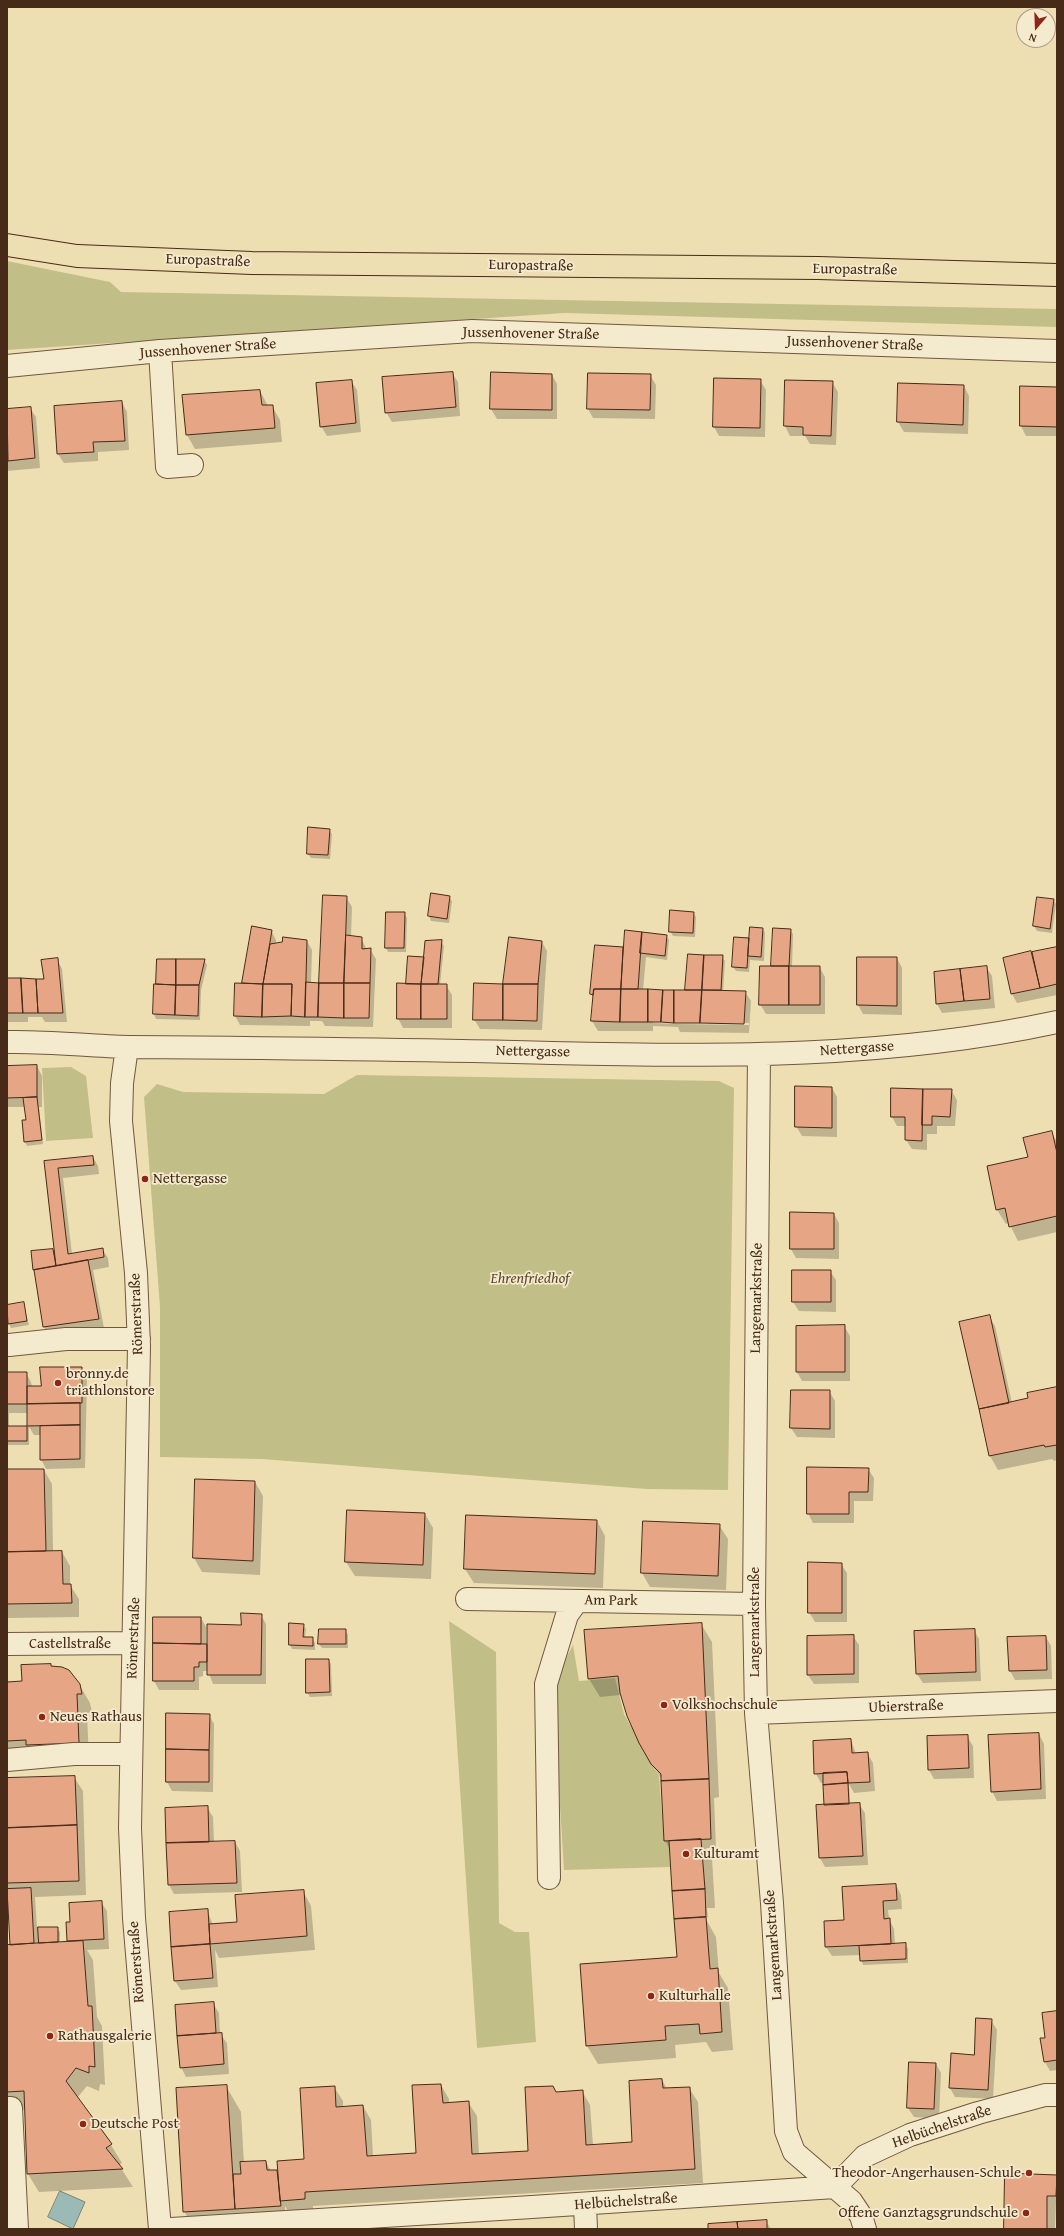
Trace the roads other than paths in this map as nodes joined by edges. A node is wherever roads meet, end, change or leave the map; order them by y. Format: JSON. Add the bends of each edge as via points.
{"nodes":[{"id":1,"x":7,"y":244,"type":"edge"},
{"id":2,"x":1057,"y":275,"type":"edge"},
{"id":3,"x":160,"y":351,"type":"junction"},
{"id":4,"x":1057,"y":351,"type":"edge"},
{"id":5,"x":7,"y":366,"type":"edge"},
{"id":6,"x":192,"y":465,"type":"dead end"},
{"id":7,"x":1057,"y":1022,"type":"edge"},
{"id":8,"x":7,"y":1042,"type":"edge"},
{"id":9,"x":127,"y":1047,"type":"junction"},
{"id":10,"x":759,"y":1054,"type":"junction"},
{"id":11,"x":139,"y":1339,"type":"junction"},
{"id":12,"x":9,"y":1345,"type":"dead end"},
{"id":13,"x":467,"y":1600,"type":"dead end"},
{"id":14,"x":577,"y":1601,"type":"junction"},
{"id":15,"x":754,"y":1604,"type":"junction"},
{"id":16,"x":133,"y":1643,"type":"junction"},
{"id":17,"x":7,"y":1644,"type":"edge"},
{"id":18,"x":1057,"y":1701,"type":"edge"},
{"id":19,"x":756,"y":1713,"type":"junction"},
{"id":20,"x":131,"y":1754,"type":"junction"},
{"id":21,"x":7,"y":1760,"type":"edge"},
{"id":22,"x":549,"y":1878,"type":"dead end"},
{"id":23,"x":1057,"y":2095,"type":"edge"},
{"id":24,"x":7,"y":2108,"type":"edge"},
{"id":25,"x":835,"y":2187,"type":"junction"},
{"id":26,"x":585,"y":2205,"type":"junction"},
{"id":27,"x":382,"y":2222,"type":"edge"},
{"id":28,"x":17,"y":2229,"type":"edge"},
{"id":29,"x":160,"y":2229,"type":"edge"},
{"id":30,"x":171,"y":2229,"type":"edge"},
{"id":31,"x":586,"y":2229,"type":"edge"},
{"id":32,"x":865,"y":2229,"type":"edge"}],
"edges":[{"from":1,"to":2,"type":"main road","name":"Europastraße","via":[[77,256],[244,263],[818,268]]},
{"from":3,"to":4,"type":"street","name":"Jussenhovener Straße","via":[[472,331]]},
{"from":3,"to":5,"type":"street","name":"Jussenhovener Straße"},
{"from":3,"to":6,"type":"street","via":[[167,467]]},
{"from":7,"to":10,"type":"street","name":"Nettergasse","via":[[979,1038],[943,1042]]},
{"from":8,"to":9,"type":"street","name":"Nettergasse"},
{"from":9,"to":10,"type":"street","name":"Nettergasse","via":[[409,1049],[643,1055]]},
{"from":9,"to":11,"type":"street","name":"Römerstraße","via":[[122,1083],[121,1121],[136,1274]]},
{"from":10,"to":15,"type":"street","name":"Langemarkstraße"},
{"from":11,"to":12,"type":"street","via":[[66,1340]]},
{"from":11,"to":16,"type":"street","name":"Römerstraße"},
{"from":13,"to":14,"type":"street","name":"Am Park"},
{"from":14,"to":15,"type":"street","name":"Am Park"},
{"from":14,"to":22,"type":"street","via":[[567,1616],[546,1684]]},
{"from":15,"to":19,"type":"street","name":"Langemarkstraße"},
{"from":16,"to":17,"type":"street","name":"Castellstraße"},
{"from":16,"to":20,"type":"street","name":"Römerstraße"},
{"from":18,"to":19,"type":"street","name":"Ubierstraße"},
{"from":19,"to":25,"type":"street","name":"Langemarkstraße","via":[[772,1903],[786,2131],[794,2152]]},
{"from":20,"to":21,"type":"street","via":[[74,1754]]},
{"from":20,"to":29,"type":"street","name":"Römerstraße","via":[[133,1910]]},
{"from":23,"to":25,"type":"street","name":"Helbüchelstraße","via":[[978,2113],[910,2135],[865,2156]]},
{"from":24,"to":28,"type":"street","via":[[11,2108]]},
{"from":25,"to":26,"type":"street","name":"Helbüchelstraße"},
{"from":25,"to":32,"type":"street","name":"Langemarkstraße","via":[[851,2201],[861,2216]]},
{"from":26,"to":27,"type":"street","name":"Helbüchelstraße"},
{"from":26,"to":31,"type":"street"},
{"from":27,"to":30,"type":"street","name":"Helbüchelstraße"}]}
